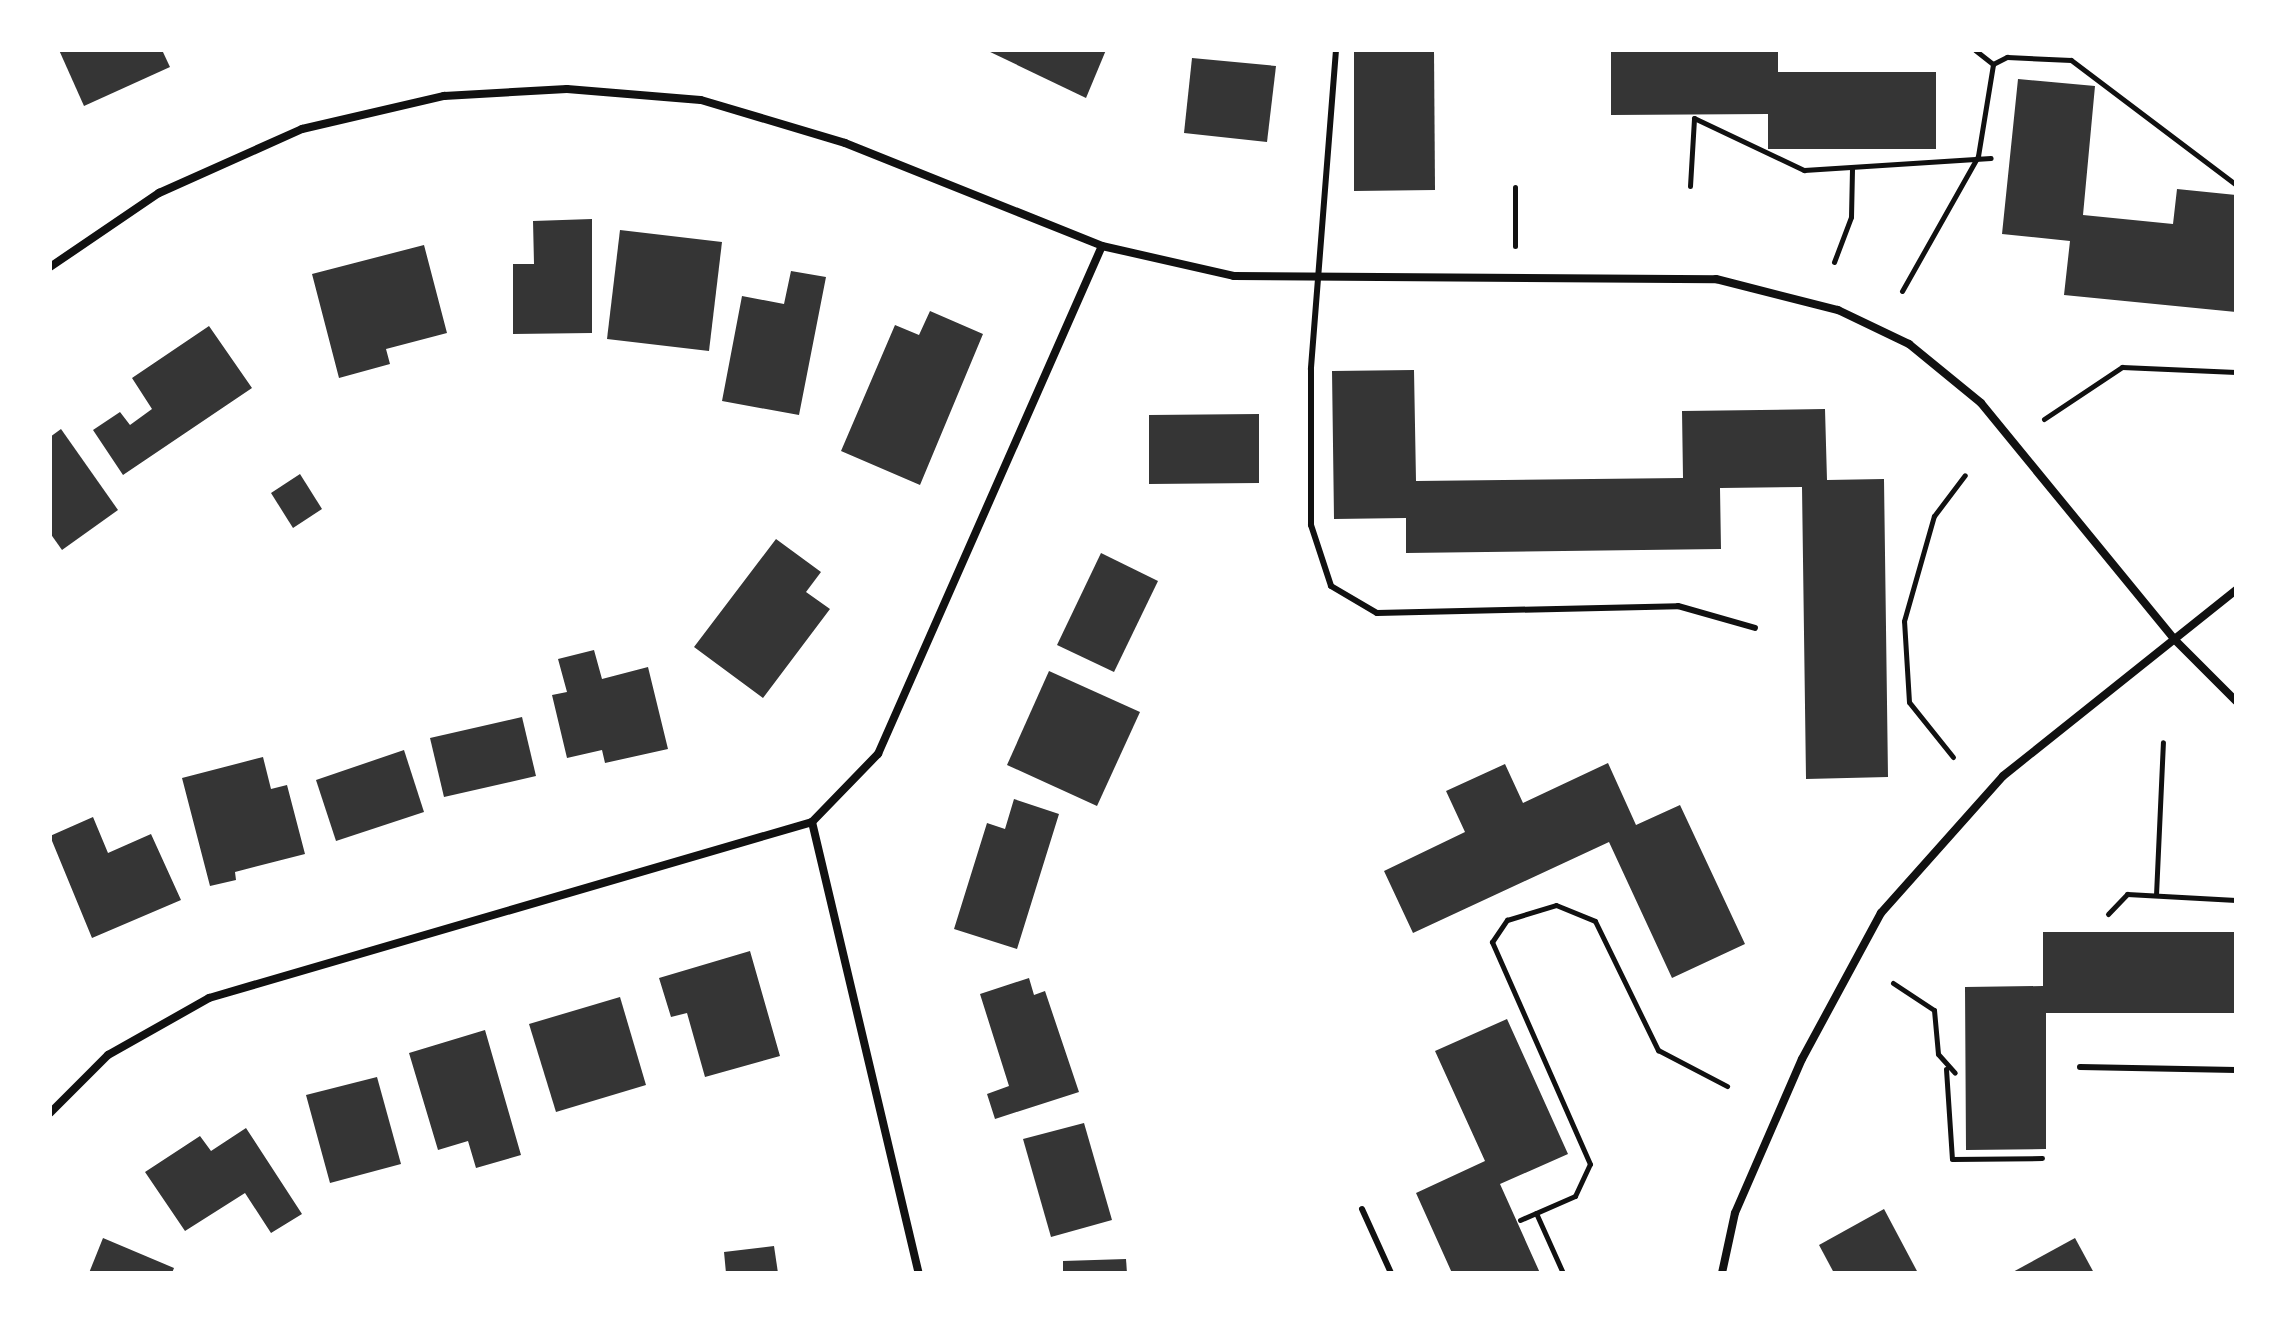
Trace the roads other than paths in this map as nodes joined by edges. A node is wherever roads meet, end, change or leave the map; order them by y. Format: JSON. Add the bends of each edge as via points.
{"nodes":[{"id":1,"x":1336,"y":50,"type":"edge"},
{"id":2,"x":1102,"y":246,"type":"junction"},
{"id":3,"x":50,"y":267,"type":"edge"},
{"id":4,"x":1320,"y":282,"type":"junction"},
{"id":5,"x":2236,"y":590,"type":"edge"},
{"id":6,"x":1755,"y":628,"type":"dead end"},
{"id":7,"x":2174,"y":639,"type":"junction"},
{"id":8,"x":2236,"y":701,"type":"edge"},
{"id":9,"x":812,"y":822,"type":"junction"},
{"id":10,"x":2080,"y":1067,"type":"dead end"},
{"id":11,"x":2236,"y":1070,"type":"edge"},
{"id":12,"x":50,"y":1113,"type":"edge"},
{"id":13,"x":1362,"y":1209,"type":"dead end"},
{"id":14,"x":919,"y":1273,"type":"edge"},
{"id":15,"x":1391,"y":1273,"type":"edge"},
{"id":16,"x":1722,"y":1273,"type":"edge"}],
"edges":[{"from":1,"to":4,"type":"lane"},
{"from":2,"to":3,"type":"street","via":[[845,143],[730,109],[567,89],[444,96],[302,129],[159,193]]},
{"from":2,"to":4,"type":"street","via":[[1234,276]]},
{"from":2,"to":9,"type":"street","via":[[878,754]]},
{"from":4,"to":6,"type":"lane","via":[[1311,525],[1331,586],[1377,613],[1678,606]]},
{"from":4,"to":7,"type":"street","via":[[1716,279],[1838,310],[1909,344],[1981,403]]},
{"from":5,"to":7,"type":"street"},
{"from":7,"to":8,"type":"street"},
{"from":7,"to":16,"type":"street","via":[[2003,776],[1881,913],[1802,1059],[1735,1213]]},
{"from":9,"to":12,"type":"street","via":[[209,998],[108,1055]]},
{"from":9,"to":14,"type":"street"},
{"from":10,"to":11,"type":"lane"},
{"from":13,"to":15,"type":"lane"}]}
